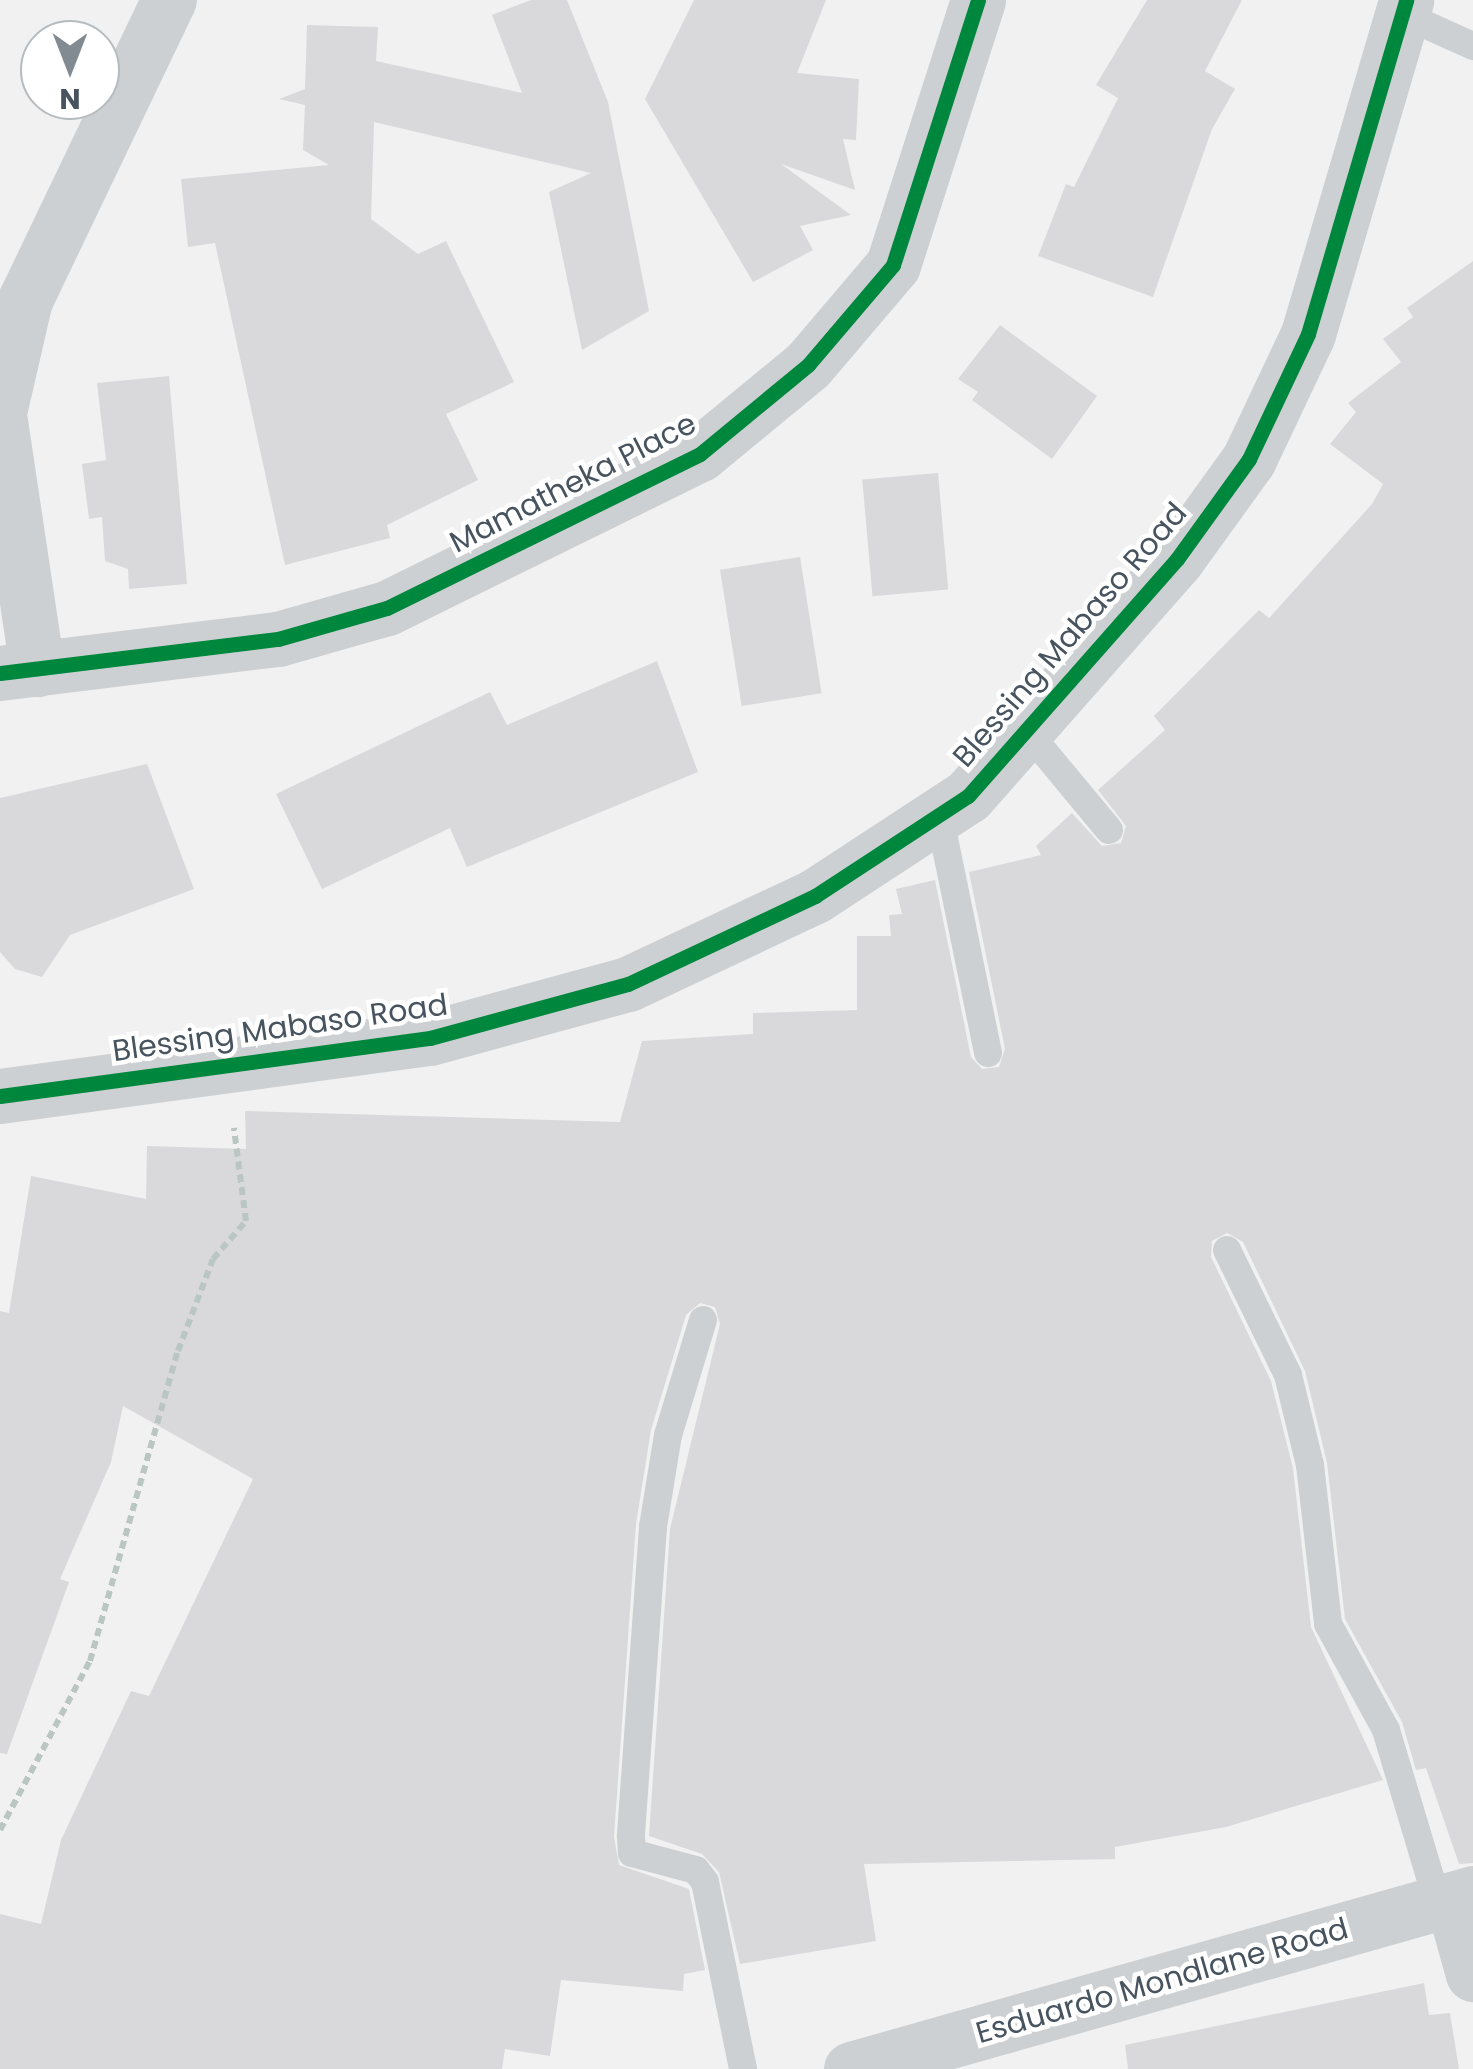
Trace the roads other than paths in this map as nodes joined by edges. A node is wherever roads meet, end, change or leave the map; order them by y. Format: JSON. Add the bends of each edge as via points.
{"nodes":[{"id":1,"x":168,"y":0,"type":"edge"},
{"id":2,"x":978,"y":0,"type":"edge"},
{"id":3,"x":1404,"y":7,"type":"edge"},
{"id":4,"x":1473,"y":46,"type":"edge"},
{"id":5,"x":0,"y":408,"type":"edge"},
{"id":6,"x":0,"y":420,"type":"edge"},
{"id":7,"x":19,"y":671,"type":"edge"},
{"id":8,"x":1026,"y":730,"type":"junction"},
{"id":9,"x":939,"y":814,"type":"junction"},
{"id":10,"x":1109,"y":830,"type":"dead end"},
{"id":11,"x":988,"y":1053,"type":"dead end"},
{"id":12,"x":0,"y":1096,"type":"edge"},
{"id":13,"x":1227,"y":1250,"type":"dead end"},
{"id":14,"x":703,"y":1320,"type":"dead end"},
{"id":15,"x":1455,"y":1898,"type":"edge"},
{"id":16,"x":1473,"y":1974,"type":"edge"},
{"id":17,"x":743,"y":2069,"type":"edge"},
{"id":18,"x":851,"y":2069,"type":"edge"}],
"edges":[{"from":1,"to":5,"type":"street","via":[[25,300]]},
{"from":2,"to":7,"type":"street","name":"Mamatheka Place","via":[[893,265],[808,365],[700,454],[386,608],[278,640]]},
{"from":3,"to":4,"type":"lane"},
{"from":3,"to":8,"type":"street","name":"Blessing Mabaso Road","via":[[1308,334],[1249,459],[1177,559]]},
{"from":6,"to":7,"type":"street"},
{"from":8,"to":9,"type":"street","name":"Blessing Mabaso Road"},
{"from":8,"to":10,"type":"lane"},
{"from":9,"to":11,"type":"lane"},
{"from":9,"to":12,"type":"street","name":"Blessing Mabaso Road","via":[[815,896],[628,984],[430,1038]]},
{"from":13,"to":15,"type":"lane","via":[[1288,1375],[1310,1465],[1328,1624],[1386,1730]]},
{"from":14,"to":17,"type":"lane","via":[[668,1435],[653,1527],[631,1836],[632,1853],[696,1870],[705,1882]]},
{"from":15,"to":16,"type":"street"},
{"from":15,"to":18,"type":"street","name":"Esduardo Mondlane Road"}]}
